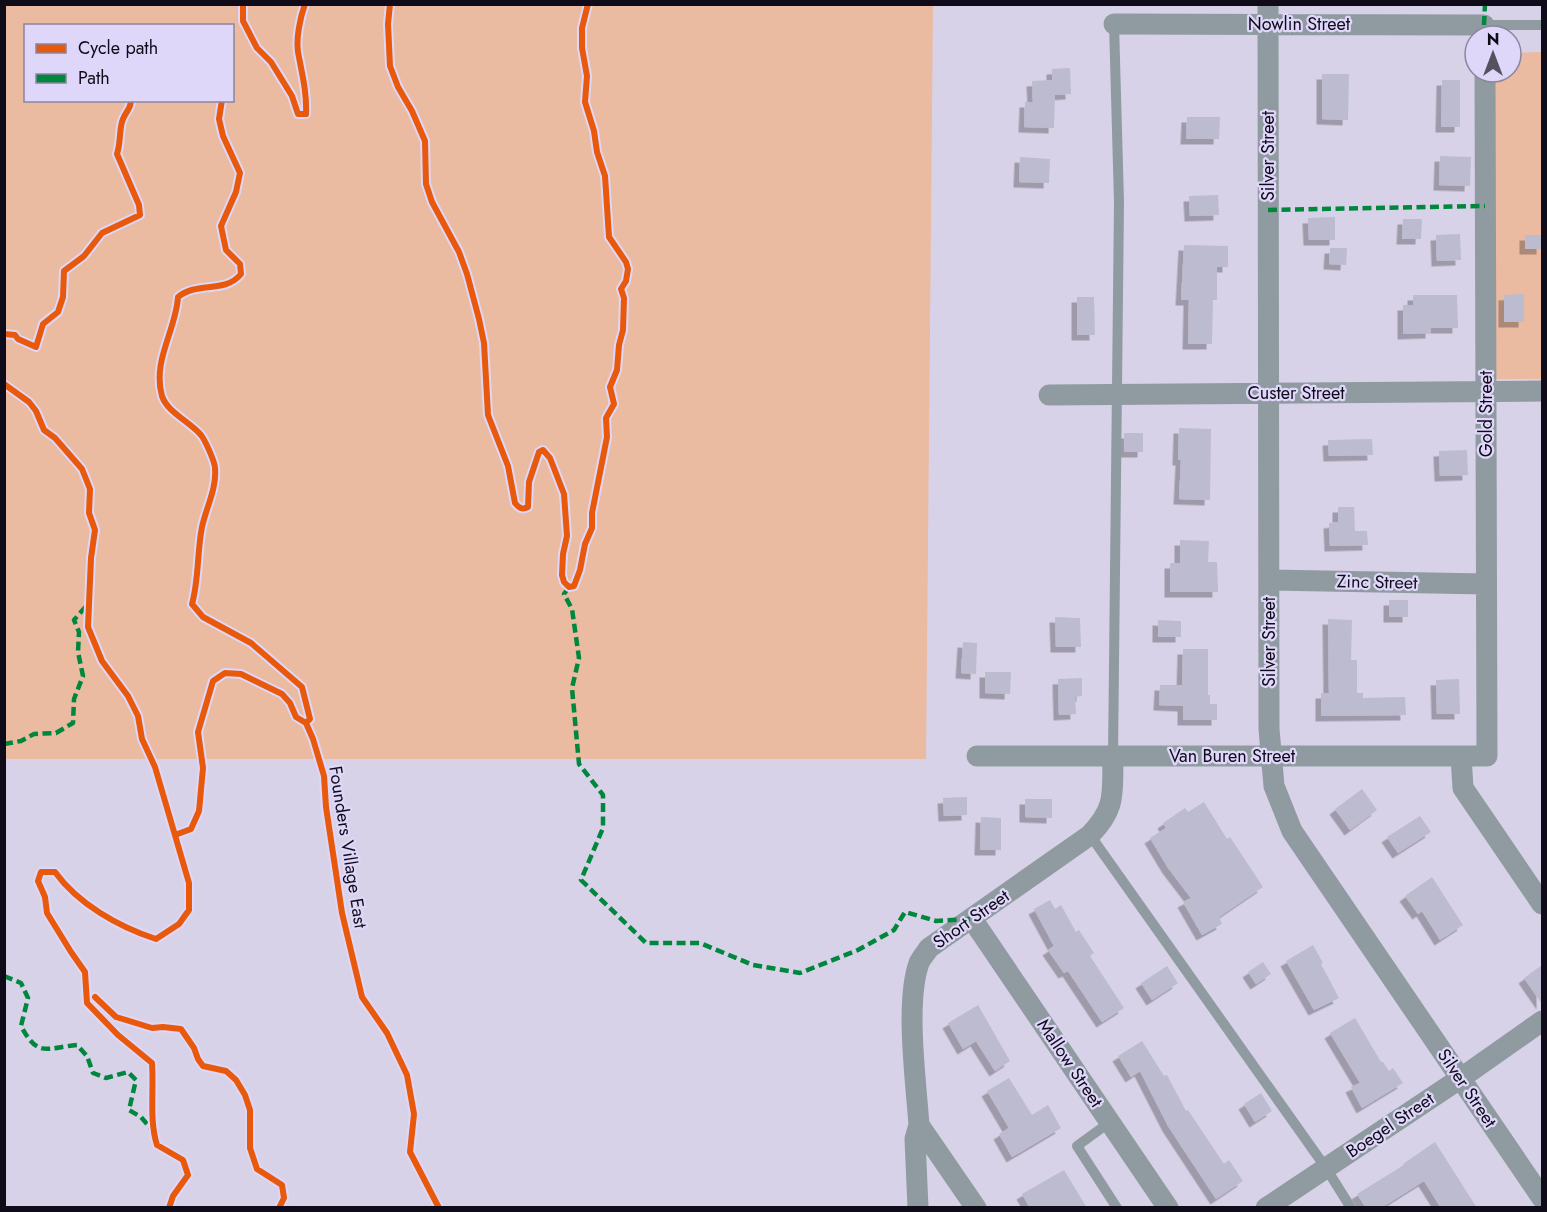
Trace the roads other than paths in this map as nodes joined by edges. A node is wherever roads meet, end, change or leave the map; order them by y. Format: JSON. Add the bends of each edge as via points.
{"nodes":[{"id":1,"x":1268,"y":14,"type":"edge"},
{"id":2,"x":1114,"y":24,"type":"joint"},
{"id":3,"x":1542,"y":25,"type":"edge"},
{"id":4,"x":1523,"y":27,"type":"edge"},
{"id":5,"x":1463,"y":28,"type":"edge"},
{"id":6,"x":1485,"y":84,"type":"edge"},
{"id":7,"x":1268,"y":392,"type":"junction"},
{"id":8,"x":1486,"y":392,"type":"junction"},
{"id":9,"x":1542,"y":392,"type":"edge"},
{"id":10,"x":1049,"y":394,"type":"dead end"},
{"id":11,"x":1118,"y":395,"type":"junction"},
{"id":12,"x":1269,"y":580,"type":"junction"},
{"id":13,"x":1486,"y":584,"type":"junction"},
{"id":14,"x":977,"y":756,"type":"dead end"},
{"id":15,"x":1271,"y":756,"type":"junction"},
{"id":16,"x":1461,"y":756,"type":"junction"},
{"id":17,"x":1487,"y":756,"type":"joint"},
{"id":18,"x":1113,"y":757,"type":"junction"},
{"id":19,"x":1090,"y":835,"type":"junction"},
{"id":20,"x":1542,"y":904,"type":"edge"},
{"id":21,"x":972,"y":919,"type":"junction"},
{"id":22,"x":1542,"y":1021,"type":"edge"},
{"id":23,"x":1461,"y":1078,"type":"junction"},
{"id":24,"x":1110,"y":1122,"type":"junction"},
{"id":25,"x":919,"y":1125,"type":"junction"},
{"id":26,"x":1326,"y":1168,"type":"junction"},
{"id":27,"x":1542,"y":1198,"type":"edge"},
{"id":28,"x":918,"y":1208,"type":"edge"},
{"id":29,"x":976,"y":1208,"type":"edge"},
{"id":30,"x":1117,"y":1208,"type":"edge"},
{"id":31,"x":1168,"y":1208,"type":"edge"},
{"id":32,"x":1266,"y":1208,"type":"edge"},
{"id":33,"x":1352,"y":1208,"type":"edge"}],
"edges":[{"from":1,"to":2,"type":"street","name":"Nowlin Street"},
{"from":1,"to":5,"type":"street","name":"Nowlin Street"},
{"from":1,"to":7,"type":"street","name":"Silver Street"},
{"from":2,"to":11,"type":"lane","via":[[1119,202]]},
{"from":3,"to":4,"type":"lane"},
{"from":6,"to":8,"type":"street","name":"Gold Street"},
{"from":7,"to":8,"type":"street","name":"Custer Street"},
{"from":7,"to":11,"type":"street","name":"Custer Street"},
{"from":7,"to":12,"type":"street","name":"Silver Street"},
{"from":8,"to":9,"type":"street","name":"Custer Street"},
{"from":8,"to":13,"type":"street","name":"Gold Street"},
{"from":10,"to":11,"type":"street","name":"Custer Street"},
{"from":11,"to":18,"type":"lane"},
{"from":12,"to":13,"type":"street","name":"Zinc Street"},
{"from":12,"to":15,"type":"street","name":"Silver Street"},
{"from":13,"to":17,"type":"street","name":"Gold Street"},
{"from":14,"to":18,"type":"street","name":"Van Buren Street"},
{"from":15,"to":16,"type":"street","name":"Van Buren Street"},
{"from":15,"to":18,"type":"street","name":"Van Buren Street"},
{"from":15,"to":23,"type":"street","name":"Silver Street","via":[[1274,786],[1292,831]]},
{"from":16,"to":17,"type":"street","name":"Van Buren Street"},
{"from":16,"to":20,"type":"street","via":[[1463,788]]},
{"from":18,"to":19,"type":"street","name":"Short Street","via":[[1110,811]]},
{"from":19,"to":21,"type":"street","name":"Short Street"},
{"from":19,"to":26,"type":"lane"},
{"from":21,"to":24,"type":"street","name":"Mallow Street"},
{"from":21,"to":25,"type":"street","name":"Short Street","via":[[929,948],[919,962],[913,1017]]},
{"from":22,"to":23,"type":"street","name":"Boegel Street"},
{"from":23,"to":26,"type":"street","name":"Boegel Street"},
{"from":23,"to":27,"type":"street","name":"Silver Street"},
{"from":24,"to":30,"type":"lane","via":[[1077,1146]]},
{"from":24,"to":31,"type":"street","name":"Mallow Street"},
{"from":25,"to":28,"type":"street","name":"Short Street","via":[[915,1139]]},
{"from":25,"to":29,"type":"street"},
{"from":26,"to":32,"type":"street","name":"Boegel Street"},
{"from":26,"to":33,"type":"lane"}]}
